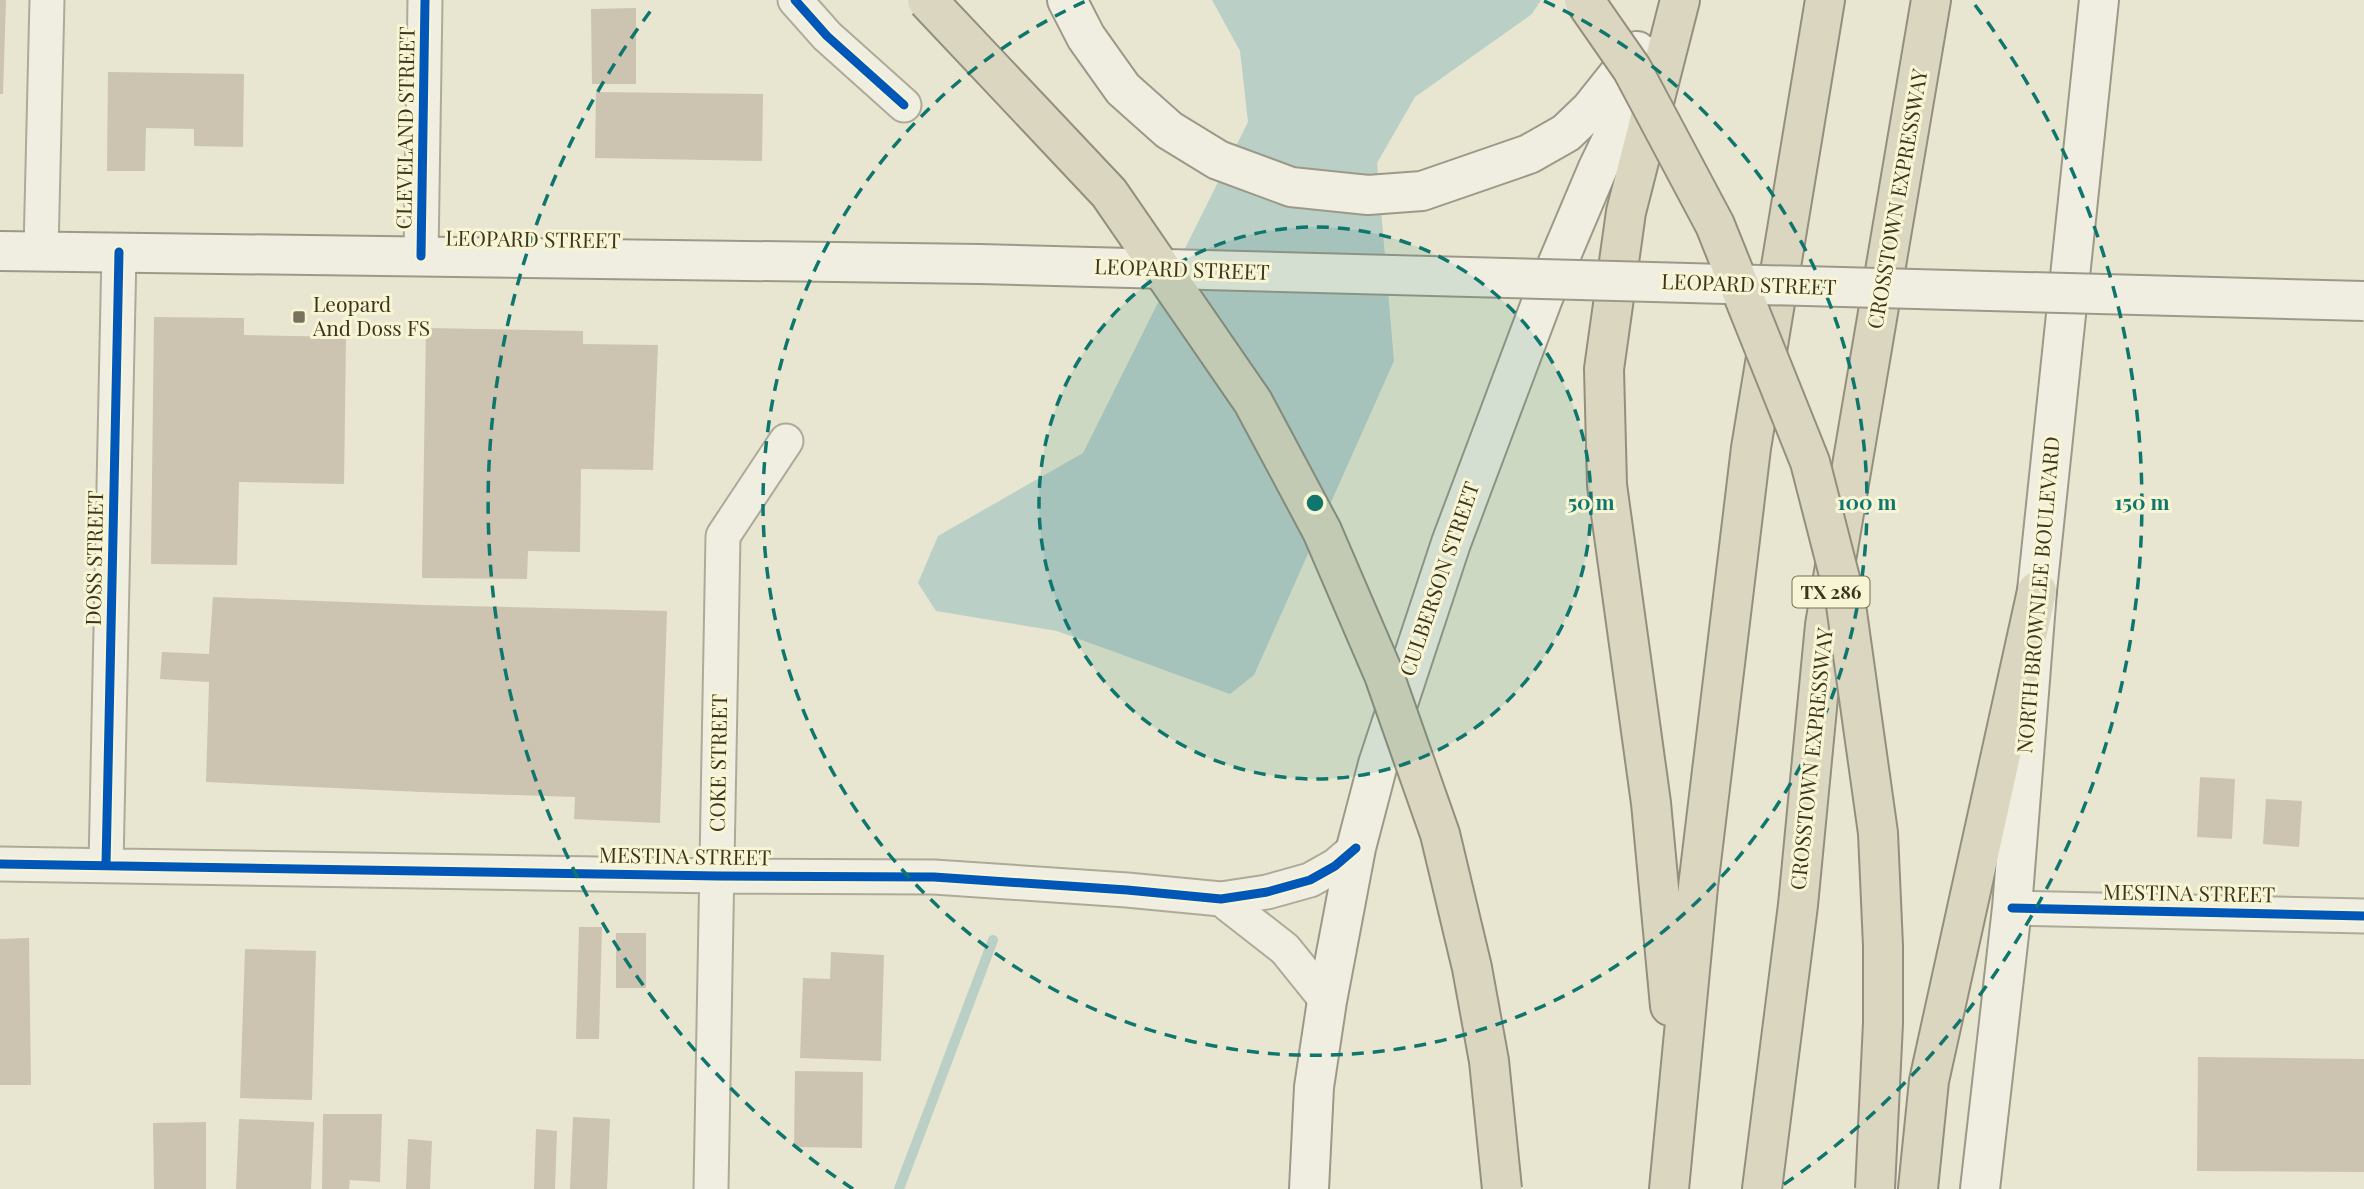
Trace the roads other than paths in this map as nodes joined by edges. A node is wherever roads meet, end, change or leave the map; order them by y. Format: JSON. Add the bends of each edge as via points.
{"nodes":[{"id":1,"x":47,"y":0,"type":"edge"},
{"id":2,"x":425,"y":0,"type":"edge"},
{"id":3,"x":795,"y":0,"type":"edge"},
{"id":4,"x":927,"y":0,"type":"edge"},
{"id":5,"x":1067,"y":0,"type":"edge"},
{"id":6,"x":1584,"y":0,"type":"edge"},
{"id":7,"x":1678,"y":0,"type":"edge"},
{"id":8,"x":1825,"y":0,"type":"edge"},
{"id":9,"x":1931,"y":0,"type":"edge"},
{"id":10,"x":2099,"y":0,"type":"edge"},
{"id":11,"x":904,"y":105,"type":"dead end"},
{"id":12,"x":0,"y":251,"type":"edge"},
{"id":13,"x":41,"y":251,"type":"junction"},
{"id":14,"x":119,"y":252,"type":"junction"},
{"id":15,"x":421,"y":256,"type":"junction"},
{"id":16,"x":2364,"y":301,"type":"edge"},
{"id":17,"x":786,"y":441,"type":"dead end"},
{"id":18,"x":2037,"y":591,"type":"junction"},
{"id":19,"x":1356,"y":848,"type":"junction"},
{"id":20,"x":0,"y":864,"type":"edge"},
{"id":21,"x":106,"y":865,"type":"junction"},
{"id":22,"x":718,"y":876,"type":"junction"},
{"id":23,"x":1221,"y":899,"type":"junction"},
{"id":24,"x":2012,"y":908,"type":"junction"},
{"id":25,"x":2364,"y":916,"type":"edge"},
{"id":26,"x":1327,"y":1001,"type":"junction"},
{"id":27,"x":1679,"y":1092,"type":"junction"},
{"id":28,"x":711,"y":1189,"type":"edge"},
{"id":29,"x":1309,"y":1189,"type":"edge"},
{"id":30,"x":1502,"y":1189,"type":"edge"},
{"id":31,"x":1670,"y":1189,"type":"edge"},
{"id":32,"x":1762,"y":1189,"type":"edge"},
{"id":33,"x":1875,"y":1189,"type":"edge"},
{"id":34,"x":1918,"y":1189,"type":"edge"},
{"id":35,"x":1980,"y":1189,"type":"edge"}],
"edges":[{"from":1,"to":13,"type":"street"},
{"from":2,"to":15,"type":"street","name":"CLEVELAND STREET"},
{"from":3,"to":11,"type":"street","via":[[827,36]]},
{"from":4,"to":30,"type":"highway","bridge":true,"via":[[1109,193],[1253,402],[1322,531],[1384,676],[1440,834],[1489,1061]]},
{"from":5,"to":7,"type":"main road","via":[[1122,89],[1169,130],[1218,160],[1291,187],[1368,195],[1422,191],[1529,154],[1566,133],[1612,84]]},
{"from":6,"to":33,"type":"highway","bridge":true,"via":[[1632,69],[1715,225],[1810,462],[1845,598],[1878,833],[1884,946]]},
{"from":7,"to":19,"type":"main road","name":"CULBERSON STREET","via":[[1598,168],[1543,298],[1451,543],[1378,764]]},
{"from":7,"to":27,"type":"highway","via":[[1626,212],[1604,369],[1607,485],[1651,803]]},
{"from":8,"to":27,"type":"highway","via":[[1750,461],[1698,887]]},
{"from":9,"to":32,"type":"highway","name":"CROSSTOWN EXPRESSWAY","number":"TX 286","via":[[1825,625],[1798,905]]},
{"from":10,"to":18,"type":"main road","name":"NORTH BROWNLEE BOULEVARD"},
{"from":12,"to":13,"type":"main road","name":"LEOPARD STREET"},
{"from":13,"to":14,"type":"main road","name":"LEOPARD STREET"},
{"from":14,"to":15,"type":"main road","name":"LEOPARD STREET"},
{"from":14,"to":21,"type":"street","name":"DOSS STREET"},
{"from":15,"to":16,"type":"main road","name":"LEOPARD STREET","bridge":true,"via":[[979,264]]},
{"from":17,"to":22,"type":"street","name":"COKE STREET","via":[[723,536]]},
{"from":18,"to":24,"type":"main road","name":"NORTH BROWNLEE BOULEVARD"},
{"from":18,"to":34,"type":"highway","via":[[1929,1081]]},
{"from":19,"to":23,"type":"street","name":"MESTINA STREET","via":[[1310,880]]},
{"from":19,"to":26,"type":"main road","name":"CULBERSON STREET"},
{"from":20,"to":21,"type":"street","name":"MESTINA STREET"},
{"from":21,"to":22,"type":"street","name":"MESTINA STREET"},
{"from":22,"to":23,"type":"street","name":"MESTINA STREET","via":[[934,877]]},
{"from":22,"to":28,"type":"street","name":"COKE STREET"},
{"from":23,"to":26,"type":"street","via":[[1285,949]]},
{"from":24,"to":25,"type":"street","name":"MESTINA STREET"},
{"from":24,"to":35,"type":"main road","name":"NORTH BROWNLEE BOULEVARD"},
{"from":26,"to":29,"type":"main road","name":"CULBERSON STREET","via":[[1314,1087]]},
{"from":27,"to":31,"type":"highway"}]}
